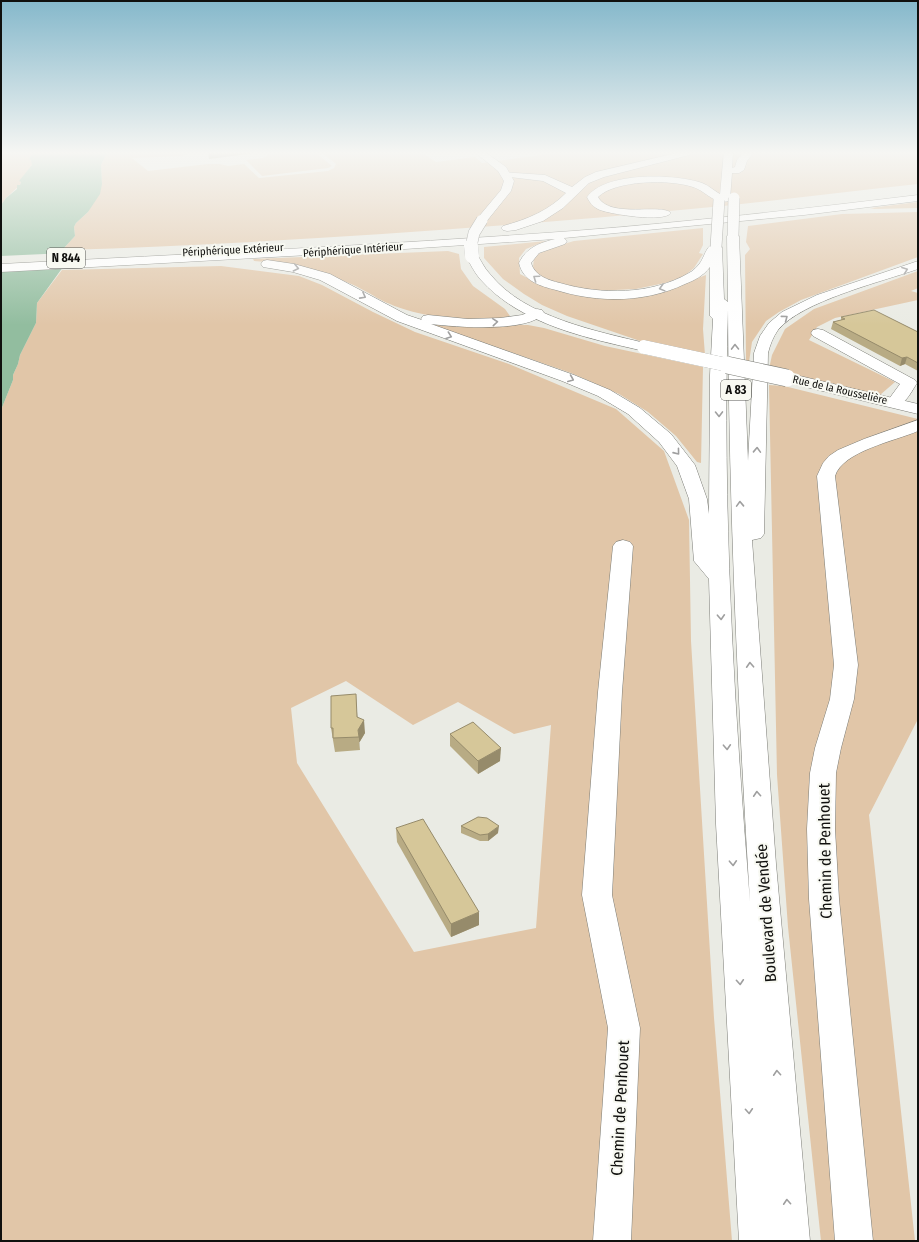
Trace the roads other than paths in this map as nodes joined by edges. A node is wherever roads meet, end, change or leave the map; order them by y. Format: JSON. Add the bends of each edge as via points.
{"nodes":[{"id":1,"x":490,"y":210,"type":"edge"},
{"id":2,"x":553,"y":210,"type":"edge"},
{"id":3,"x":615,"y":210,"type":"edge"},
{"id":4,"x":718,"y":210,"type":"edge"},
{"id":5,"x":724,"y":210,"type":"edge"},
{"id":6,"x":724,"y":210,"type":"edge"},
{"id":7,"x":759,"y":210,"type":"edge"},
{"id":8,"x":812,"y":210,"type":"edge"},
{"id":9,"x":899,"y":210,"type":"edge"},
{"id":10,"x":794,"y":212,"type":"junction"},
{"id":11,"x":681,"y":214,"type":"junction"},
{"id":12,"x":498,"y":230,"type":"junction"},
{"id":13,"x":609,"y":231,"type":"junction"},
{"id":14,"x":724,"y":240,"type":"junction"},
{"id":15,"x":400,"y":241,"type":"junction"},
{"id":16,"x":130,"y":258,"type":"junction"},
{"id":17,"x":202,"y":258,"type":"junction"},
{"id":18,"x":1,"y":261,"type":"edge"},
{"id":19,"x":918,"y":265,"type":"edge"},
{"id":20,"x":1,"y":268,"type":"edge"},
{"id":21,"x":388,"y":309,"type":"junction"},
{"id":22,"x":537,"y":313,"type":"junction"},
{"id":23,"x":818,"y":333,"type":"dead end"},
{"id":24,"x":894,"y":403,"type":"junction"},
{"id":25,"x":918,"y":410,"type":"edge"},
{"id":26,"x":918,"y":425,"type":"edge"},
{"id":27,"x":623,"y":546,"type":"dead end"},
{"id":28,"x":732,"y":581,"type":"junction"},
{"id":29,"x":612,"y":1241,"type":"edge"},
{"id":30,"x":758,"y":1241,"type":"edge"},
{"id":31,"x":790,"y":1241,"type":"edge"},
{"id":32,"x":854,"y":1241,"type":"edge"}],
"edges":[{"from":1,"to":22,"type":"main road","name":"Rue de la Rousselière","bridge":true,"via":[[472,238],[472,256],[485,279],[502,294]]},
{"from":2,"to":12,"type":"main road","via":[[536,221]]},
{"from":3,"to":11,"type":"main road","via":[[645,214]]},
{"from":4,"to":11,"type":"main road"},
{"from":5,"to":14,"type":"main road","bridge":true},
{"from":6,"to":14,"type":"main road","number":"A 83","bridge":true},
{"from":7,"to":15,"type":"main road","name":"Périphérique Extérieur","number":"N 844"},
{"from":8,"to":10,"type":"main road","name":"Périphérique Intérieur","number":"N 844"},
{"from":9,"to":10,"type":"main road","via":[[817,214]]},
{"from":10,"to":13,"type":"main road","name":"Périphérique Intérieur","number":"N 844"},
{"from":11,"to":12,"type":"main road"},
{"from":12,"to":15,"type":"main road","via":[[428,235]]},
{"from":14,"to":13,"type":"main road","one_way":true,"via":[[711,251],[705,265],[688,278],[664,287],[630,294],[599,294],[569,290],[540,281],[526,269],[526,259],[540,248]]},
{"from":13,"to":17,"type":"main road","name":"Périphérique Intérieur","number":"N 844"},
{"from":28,"to":14,"type":"main road","number":"A 83","one_way":true,"via":[[742,543],[736,402]]},
{"from":14,"to":28,"type":"main road","number":"A 83","one_way":true,"via":[[716,305],[719,333],[720,540]]},
{"from":15,"to":16,"type":"main road","name":"Périphérique Extérieur","number":"N 844"},
{"from":16,"to":17,"type":"main road","name":"Périphérique Intérieur","number":"N 844"},
{"from":16,"to":18,"type":"main road","name":"Périphérique Extérieur","number":"N 844"},
{"from":16,"to":20,"type":"main road","name":"Périphérique Intérieur","number":"N 844"},
{"from":17,"to":21,"type":"main road","one_way":true,"via":[[274,264],[313,273]]},
{"from":28,"to":19,"type":"main road","one_way":true,"via":[[753,575],[761,354],[767,337],[774,327],[803,306]]},
{"from":21,"to":22,"type":"main road","one_way":true,"via":[[430,319],[486,323],[530,318]]},
{"from":21,"to":28,"type":"main road","one_way":true,"via":[[425,327],[568,378],[604,393],[634,411],[665,438],[686,464],[698,499],[704,561]]},
{"from":22,"to":24,"type":"main road","name":"Rue de la Rousselière","bridge":true,"via":[[597,335],[644,347]]},
{"from":23,"to":24,"type":"main road","name":"Rue de la Rousselière","via":[[909,383]]},
{"from":24,"to":25,"type":"main road","name":"Rue de la Rousselière"},
{"from":26,"to":32,"type":"main road","name":"Chemin de Penhouet","via":[[836,458],[826,476],[846,666],[842,699],[823,772],[821,829],[824,899]]},
{"from":27,"to":29,"type":"main road","name":"Chemin de Penhouet","via":[[610,692],[597,895],[624,1028]]},
{"from":28,"to":30,"type":"main road","one_way":true,"via":[[730,824]]},
{"from":31,"to":28,"type":"main road","name":"Boulevard de Vendée","one_way":true,"via":[[756,773]]}]}
